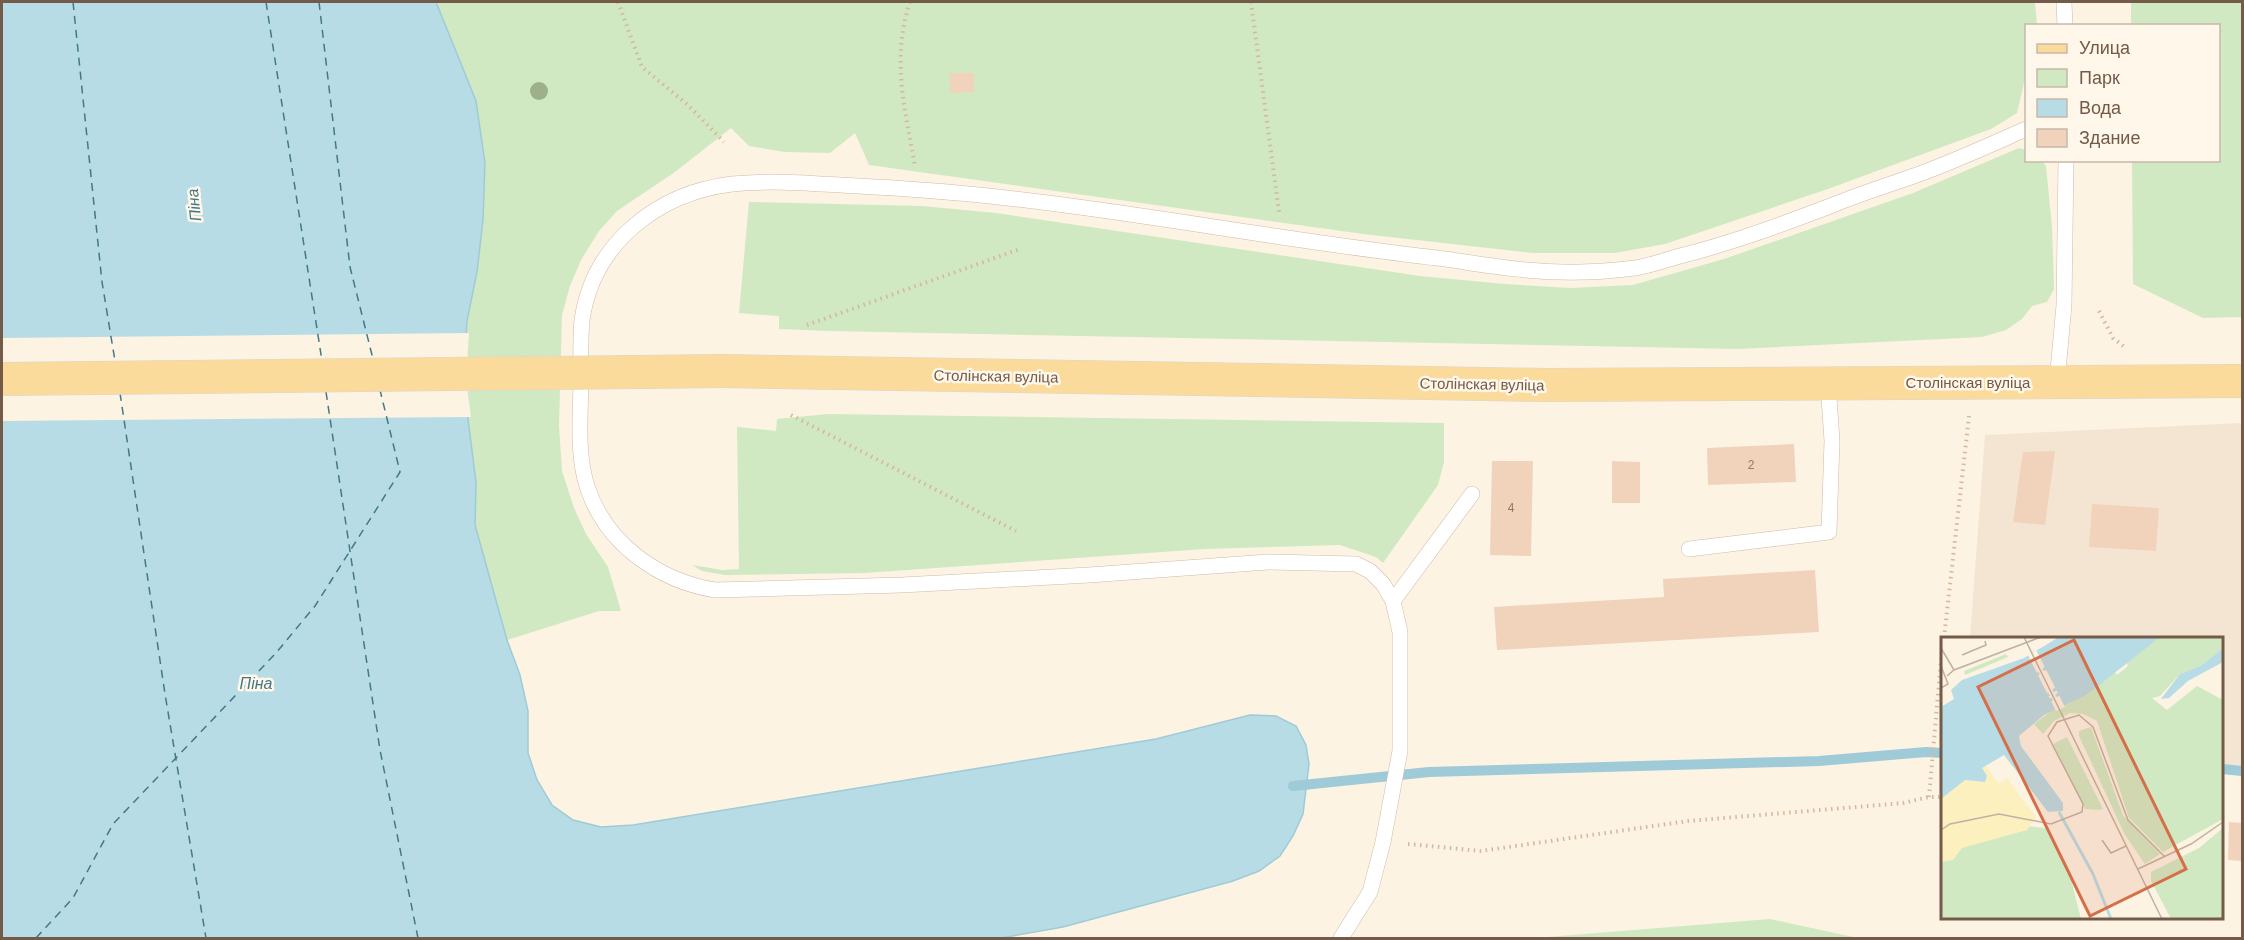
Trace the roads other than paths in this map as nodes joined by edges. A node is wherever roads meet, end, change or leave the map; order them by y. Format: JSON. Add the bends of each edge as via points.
{"nodes":[{"id":1,"x":2064,"y":2,"type":"edge"},
{"id":2,"x":2065,"y":24,"type":"edge"},
{"id":3,"x":2025,"y":129,"type":"edge"},
{"id":4,"x":2066,"y":162,"type":"edge"},
{"id":5,"x":2,"y":379,"type":"edge"},
{"id":6,"x":2242,"y":381,"type":"edge"},
{"id":7,"x":2057,"y":382,"type":"junction"},
{"id":8,"x":1828,"y":383,"type":"junction"},
{"id":9,"x":1472,"y":494,"type":"dead end"},
{"id":10,"x":1689,"y":549,"type":"dead end"},
{"id":11,"x":1393,"y":601,"type":"junction"},
{"id":12,"x":1341,"y":939,"type":"edge"}],
"edges":[{"from":1,"to":2,"type":"lane"},
{"from":3,"to":11,"type":"lane","via":[[1923,173],[1777,226],[1636,268],[1573,272],[1498,267],[1015,198],[799,184],[730,184],[693,192],[647,214],[612,250],[596,275],[582,319],[580,423],[587,488],[601,516],[619,539],[659,572],[715,590],[902,585],[1268,561],[1331,562],[1356,564],[1370,571]]},
{"from":4,"to":7,"type":"lane","via":[[2064,305]]},
{"from":5,"to":8,"type":"main road","name":"Столінская вуліца","bridge":true,"via":[[722,371],[1546,385]]},
{"from":6,"to":7,"type":"main road","name":"Столінская вуліца"},
{"from":7,"to":8,"type":"main road","name":"Столінская вуліца"},
{"from":8,"to":10,"type":"lane","via":[[1832,441],[1829,532]]},
{"from":9,"to":11,"type":"lane"},
{"from":11,"to":12,"type":"lane","via":[[1400,632],[1400,751],[1370,892]]}]}
